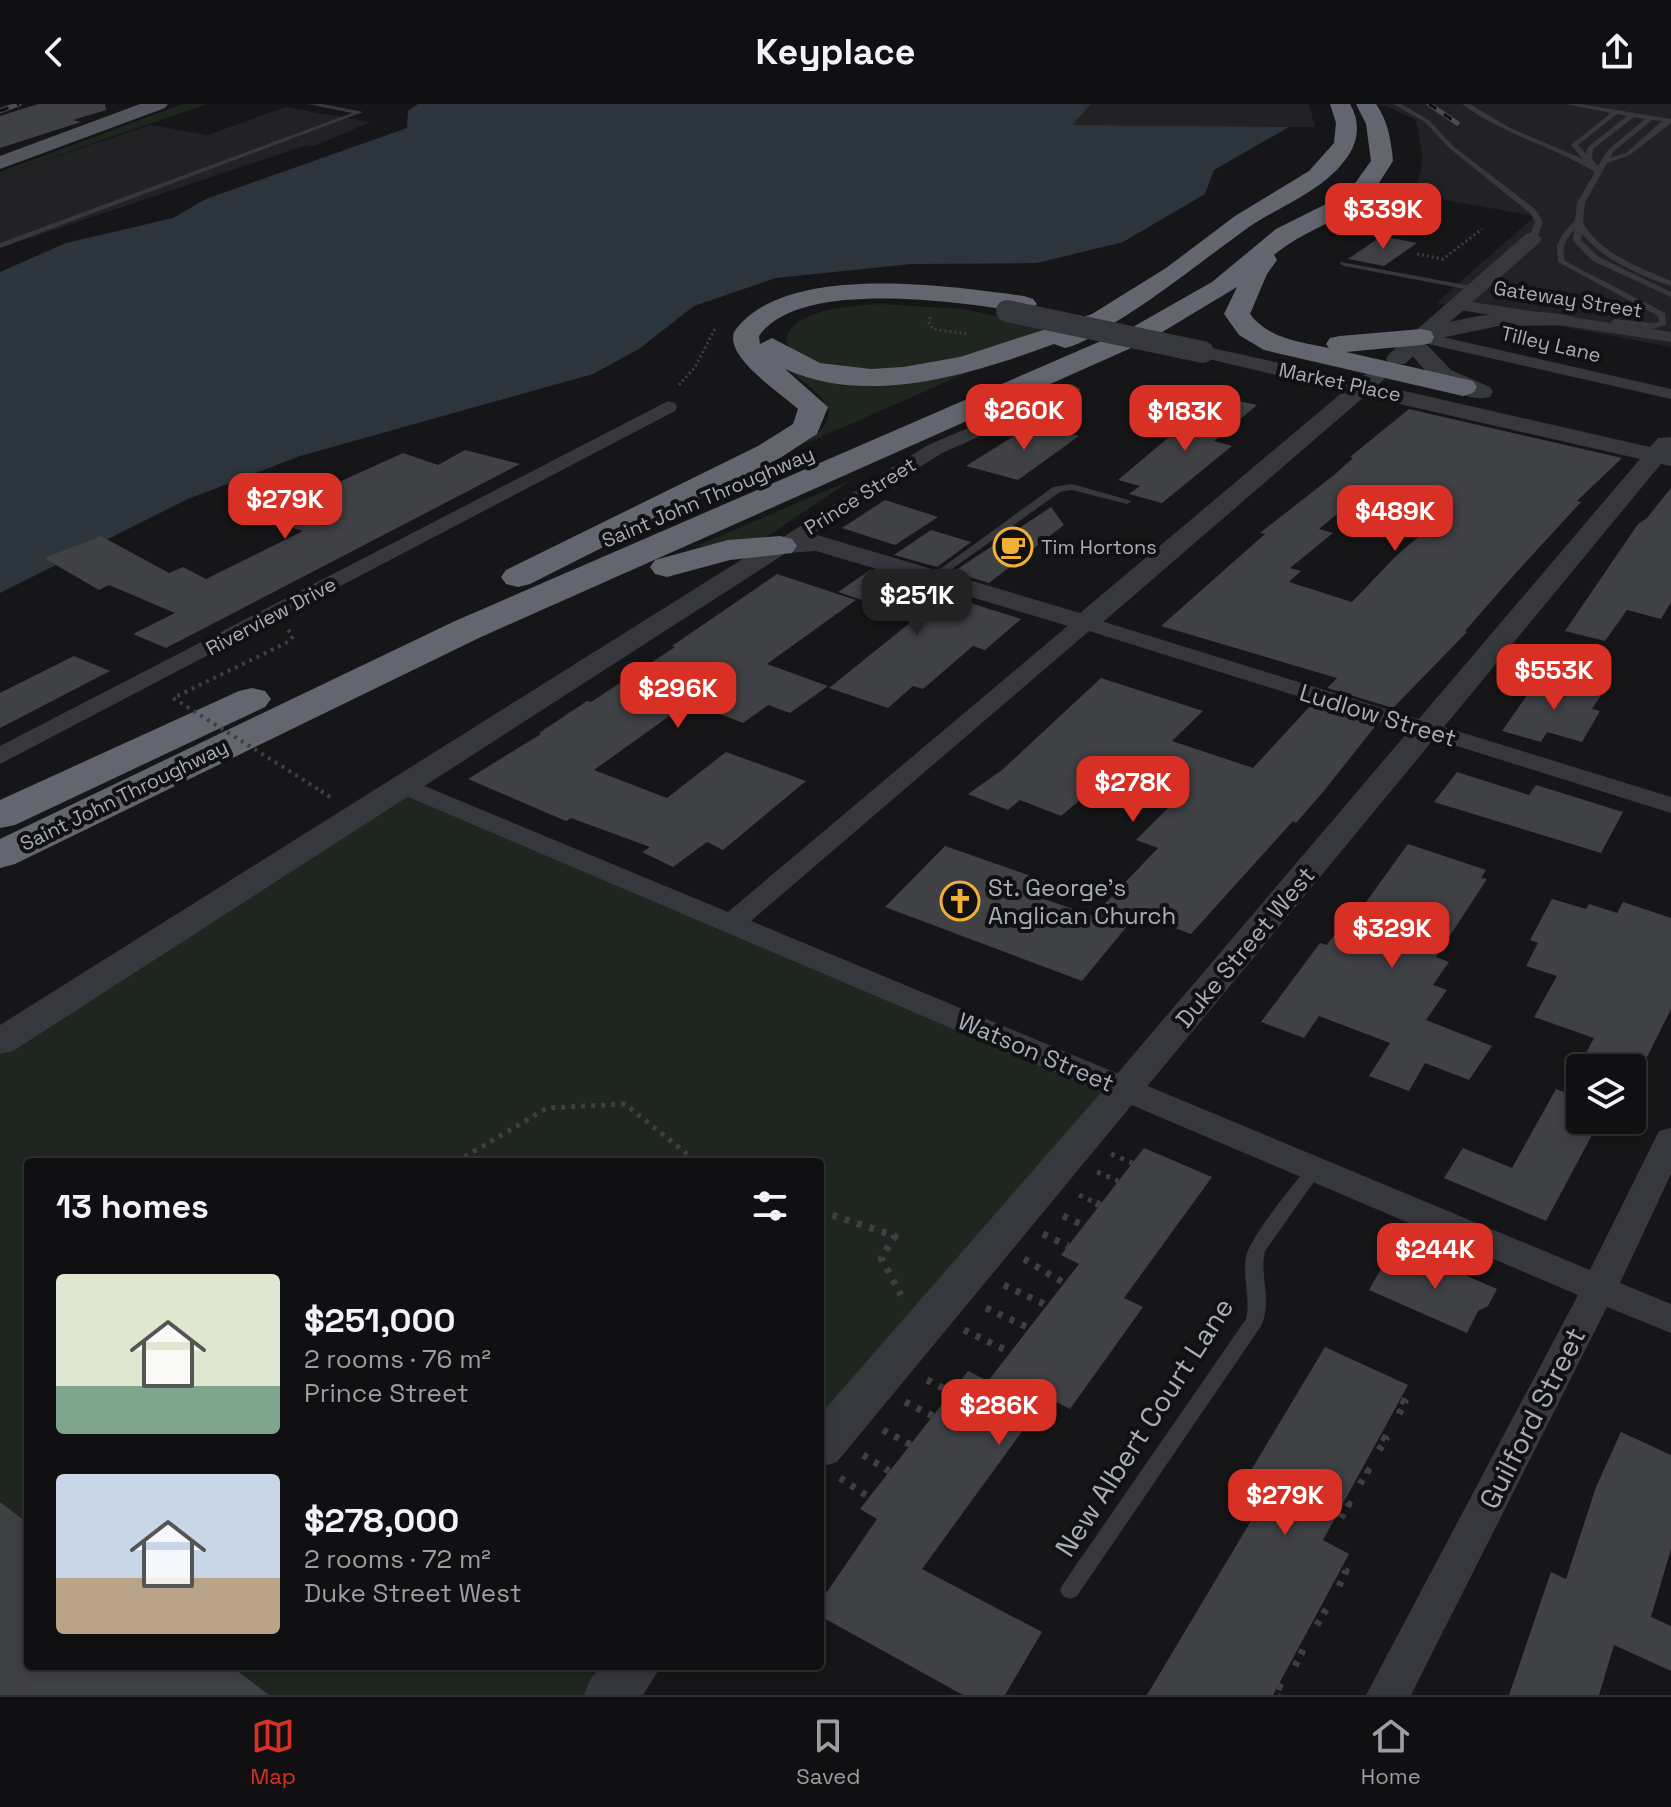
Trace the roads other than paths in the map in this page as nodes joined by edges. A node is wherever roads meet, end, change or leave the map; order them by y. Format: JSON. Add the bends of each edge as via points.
{"nodes":[{"id":1,"x":158,"y":104,"type":"edge"},
{"id":2,"x":311,"y":104,"type":"edge"},
{"id":3,"x":1396,"y":104,"type":"edge"},
{"id":4,"x":1465,"y":104,"type":"edge"},
{"id":5,"x":1569,"y":104,"type":"edge"},
{"id":6,"x":1355,"y":107,"type":"edge"},
{"id":7,"x":1616,"y":112,"type":"junction"},
{"id":8,"x":1632,"y":115,"type":"junction"},
{"id":9,"x":1647,"y":115,"type":"junction"},
{"id":10,"x":1670,"y":120,"type":"edge"},
{"id":11,"x":1381,"y":140,"type":"junction"},
{"id":12,"x":1589,"y":158,"type":"junction"},
{"id":13,"x":1604,"y":162,"type":"junction"},
{"id":14,"x":0,"y":163,"type":"edge"},
{"id":15,"x":1599,"y":171,"type":"junction"},
{"id":16,"x":1342,"y":205,"type":"junction"},
{"id":17,"x":1578,"y":222,"type":"junction"},
{"id":18,"x":1533,"y":238,"type":"joint"},
{"id":19,"x":1577,"y":241,"type":"junction"},
{"id":20,"x":0,"y":246,"type":"edge"},
{"id":21,"x":1344,"y":264,"type":"dead end"},
{"id":22,"x":1671,"y":284,"type":"edge"},
{"id":23,"x":1671,"y":295,"type":"edge"},
{"id":24,"x":1467,"y":298,"type":"junction"},
{"id":25,"x":1242,"y":301,"type":"junction"},
{"id":26,"x":1671,"y":305,"type":"edge"},
{"id":27,"x":1015,"y":308,"type":"junction"},
{"id":28,"x":1119,"y":310,"type":"junction"},
{"id":29,"x":1567,"y":321,"type":"junction"},
{"id":30,"x":1615,"y":322,"type":"junction"},
{"id":31,"x":1671,"y":336,"type":"edge"},
{"id":32,"x":1418,"y":340,"type":"junction"},
{"id":33,"x":1210,"y":348,"type":"junction"},
{"id":34,"x":1242,"y":361,"type":"junction"},
{"id":35,"x":1076,"y":375,"type":"junction"},
{"id":36,"x":1375,"y":377,"type":"junction"},
{"id":37,"x":1463,"y":387,"type":"junction"},
{"id":38,"x":1671,"y":394,"type":"edge"},
{"id":39,"x":668,"y":407,"type":"dead end"},
{"id":40,"x":1303,"y":413,"type":"junction"},
{"id":41,"x":1621,"y":432,"type":"junction"},
{"id":42,"x":1665,"y":450,"type":"edge"},
{"id":43,"x":1127,"y":501,"type":"dead end"},
{"id":44,"x":780,"y":546,"type":"junction"},
{"id":45,"x":518,"y":577,"type":"junction"},
{"id":46,"x":934,"y":577,"type":"junction"},
{"id":47,"x":1085,"y":623,"type":"junction"},
{"id":48,"x":1427,"y":731,"type":"junction"},
{"id":49,"x":0,"y":756,"type":"edge"},
{"id":50,"x":401,"y":785,"type":"junction"},
{"id":51,"x":1671,"y":805,"type":"edge"},
{"id":52,"x":0,"y":816,"type":"edge"},
{"id":53,"x":0,"y":855,"type":"edge"},
{"id":54,"x":0,"y":884,"type":"edge"},
{"id":55,"x":731,"y":924,"type":"junction"},
{"id":56,"x":0,"y":1042,"type":"edge"},
{"id":57,"x":1125,"y":1090,"type":"junction"},
{"id":58,"x":1671,"y":1139,"type":"edge"},
{"id":59,"x":1315,"y":1169,"type":"junction"},
{"id":60,"x":1599,"y":1289,"type":"junction"},
{"id":61,"x":1671,"y":1319,"type":"edge"},
{"id":62,"x":826,"y":1461,"type":"edge"},
{"id":63,"x":1070,"y":1590,"type":"dead end"},
{"id":64,"x":632,"y":1670,"type":"edge"},
{"id":65,"x":610,"y":1695,"type":"edge"},
{"id":66,"x":1388,"y":1695,"type":"edge"}],
"edges":[{"from":1,"to":14,"type":"main road"},
{"from":2,"to":20,"type":"lane","via":[[360,112]]},
{"from":3,"to":18,"type":"lane","via":[[1427,121],[1451,147],[1533,212],[1539,222]]},
{"from":4,"to":15,"type":"lane"},
{"from":5,"to":7,"type":"lane"},
{"from":6,"to":11,"type":"highway","name":"Saint John Throughway"},
{"from":6,"to":28,"type":"highway","name":"Saint John Throughway","via":[[1341,152],[1323,172]]},
{"from":7,"to":8,"type":"lane"},
{"from":7,"to":12,"type":"lane","via":[[1574,145]]},
{"from":8,"to":9,"type":"lane"},
{"from":8,"to":12,"type":"lane","via":[[1590,148]]},
{"from":9,"to":10,"type":"lane"},
{"from":9,"to":13,"type":"lane"},
{"from":10,"to":13,"type":"lane","via":[[1628,154]]},
{"from":11,"to":16,"type":"highway","name":"Saint John Throughway","via":[[1382,161],[1374,176]]},
{"from":11,"to":35,"type":"highway","name":"Saint John Throughway","via":[[1348,185],[1268,231]]},
{"from":12,"to":15,"type":"lane"},
{"from":13,"to":15,"type":"lane"},
{"from":15,"to":17,"type":"lane","via":[[1581,203]]},
{"from":16,"to":25,"type":"highway","via":[[1268,257]]},
{"from":16,"to":35,"type":"highway","name":"Saint John Throughway","via":[[1284,234],[1193,306]]},
{"from":17,"to":19,"type":"lane"},
{"from":17,"to":22,"type":"lane","via":[[1596,245]]},
{"from":17,"to":30,"type":"lane","via":[[1560,240],[1562,262],[1662,315],[1663,323]]},
{"from":18,"to":24,"type":"street"},
{"from":19,"to":23,"type":"lane","via":[[1596,259]]},
{"from":19,"to":26,"type":"lane","via":[[1582,261]]},
{"from":21,"to":24,"type":"lane"},
{"from":24,"to":29,"type":"street","name":"Gateway Street"},
{"from":24,"to":30,"type":"street","name":"Gateway Street"},
{"from":24,"to":32,"type":"street"},
{"from":25,"to":32,"type":"highway","via":[[1272,329],[1308,340]]},
{"from":25,"to":36,"type":"highway","via":[[1237,314],[1257,336]]},
{"from":27,"to":28,"type":"highway","via":[[852,301],[792,317],[778,326],[772,346],[798,366],[824,373],[916,374],[972,363]]},
{"from":27,"to":33,"type":"street","name":"Market Place","bridge":true},
{"from":27,"to":45,"type":"highway","via":[[961,295],[858,293],[801,302],[768,314],[749,329],[749,352],[813,407],[807,428]]},
{"from":28,"to":45,"type":"highway","name":"Saint John Throughway","via":[[969,388]]},
{"from":29,"to":31,"type":"street","name":"Gateway Street"},
{"from":29,"to":32,"type":"street","via":[[1479,321]]},
{"from":30,"to":31,"type":"street","name":"Gateway Street"},
{"from":32,"to":36,"type":"street"},
{"from":32,"to":37,"type":"street","via":[[1433,368]]},
{"from":32,"to":38,"type":"street","name":"Tilley Lane"},
{"from":33,"to":34,"type":"street","name":"Market Place"},
{"from":33,"to":36,"type":"street","name":"Market Place"},
{"from":34,"to":36,"type":"street","name":"Market Place"},
{"from":34,"to":40,"type":"street","via":[[1279,377]]},
{"from":35,"to":44,"type":"street","name":"Prince Street","via":[[935,449]]},
{"from":35,"to":53,"type":"highway","name":"Saint John Throughway","via":[[468,629]]},
{"from":36,"to":37,"type":"highway"},
{"from":36,"to":40,"type":"street"},
{"from":36,"to":41,"type":"street","name":"Market Place"},
{"from":36,"to":42,"type":"street","name":"Market Place"},
{"from":37,"to":41,"type":"street"},
{"from":39,"to":49,"type":"street","name":"Riverview Drive"},
{"from":40,"to":47,"type":"street","via":[[1254,481]]},
{"from":41,"to":42,"type":"street","name":"Market Place"},
{"from":42,"to":48,"type":"street","name":"Duke Street West"},
{"from":43,"to":46,"type":"lane","via":[[1077,488],[1057,489]]},
{"from":44,"to":46,"type":"street","via":[[817,543]]},
{"from":44,"to":50,"type":"street"},
{"from":44,"to":54,"type":"highway","via":[[728,550],[673,564]]},
{"from":45,"to":52,"type":"highway","name":"Saint John Throughway"},
{"from":46,"to":47,"type":"street"},
{"from":47,"to":48,"type":"street","name":"Ludlow Street"},
{"from":47,"to":55,"type":"street"},
{"from":48,"to":51,"type":"street","name":"Ludlow Street"},
{"from":48,"to":57,"type":"street","name":"Duke Street West"},
{"from":50,"to":55,"type":"street","name":"Watson Street"},
{"from":50,"to":56,"type":"street"},
{"from":55,"to":57,"type":"street","name":"Watson Street"},
{"from":57,"to":59,"type":"street","name":"Watson Street"},
{"from":57,"to":62,"type":"street","name":"Duke Street West","via":[[954,1290]]},
{"from":58,"to":60,"type":"street","name":"Guilford Street"},
{"from":59,"to":60,"type":"street","name":"Watson Street"},
{"from":59,"to":63,"type":"lane","name":"New Albert Court Lane","via":[[1252,1261],[1259,1295],[1255,1321]]},
{"from":60,"to":61,"type":"street","name":"Watson Street"},
{"from":60,"to":66,"type":"street","name":"Guilford Street"},
{"from":64,"to":65,"type":"street"}]}
